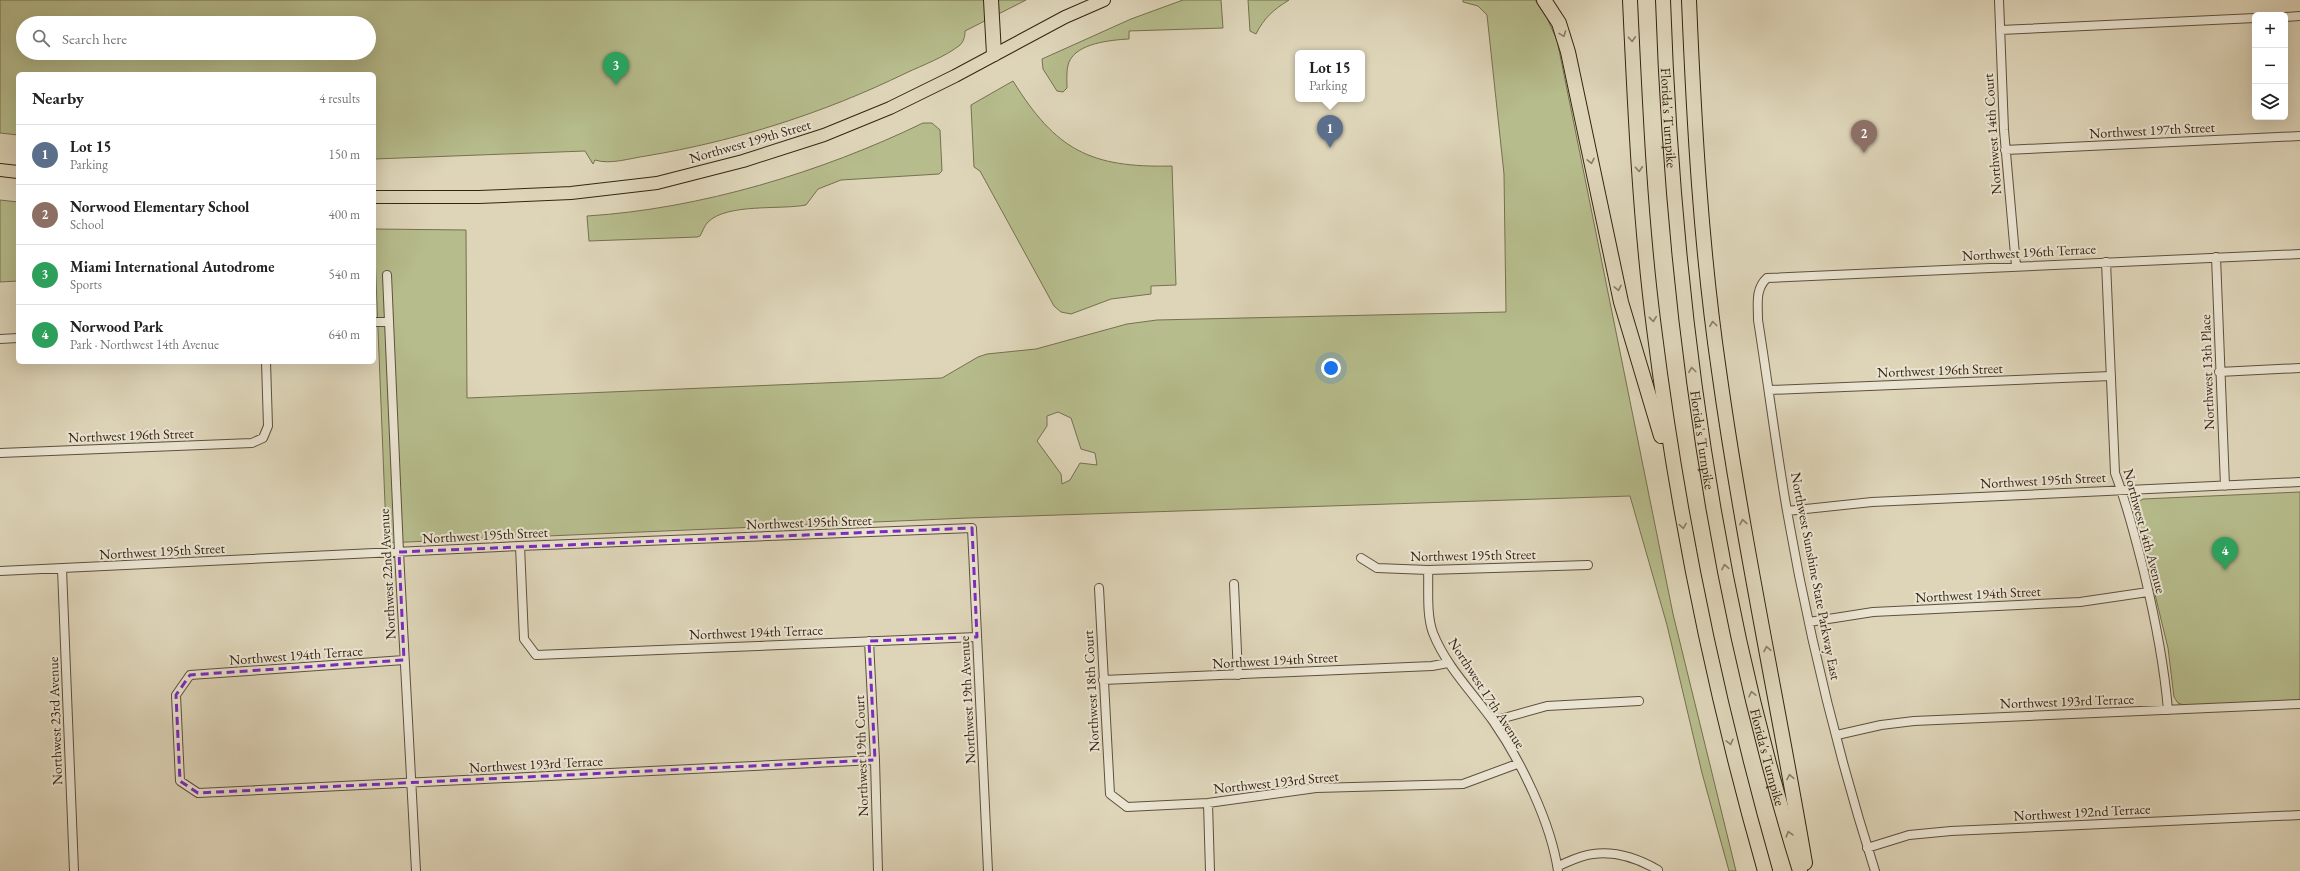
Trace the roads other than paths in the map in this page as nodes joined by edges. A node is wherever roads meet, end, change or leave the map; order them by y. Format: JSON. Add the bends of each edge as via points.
{"nodes":[{"id":1,"x":991,"y":0,"type":"edge"},
{"id":2,"x":1104,"y":0,"type":"edge"},
{"id":3,"x":1544,"y":0,"type":"edge"},
{"id":4,"x":1630,"y":0,"type":"edge"},
{"id":5,"x":1663,"y":0,"type":"edge"},
{"id":6,"x":1689,"y":0,"type":"edge"},
{"id":7,"x":1999,"y":0,"type":"edge"},
{"id":8,"x":2300,"y":16,"type":"edge"},
{"id":9,"x":2288,"y":17,"type":"edge"},
{"id":10,"x":2252,"y":18,"type":"edge"},
{"id":11,"x":2000,"y":30,"type":"junction"},
{"id":12,"x":994,"y":54,"type":"junction"},
{"id":13,"x":2300,"y":136,"type":"edge"},
{"id":14,"x":2005,"y":150,"type":"junction"},
{"id":15,"x":0,"y":170,"type":"edge"},
{"id":16,"x":16,"y":172,"type":"edge"},
{"id":17,"x":376,"y":197,"type":"edge"},
{"id":18,"x":2300,"y":254,"type":"edge"},
{"id":19,"x":2216,"y":257,"type":"junction"},
{"id":20,"x":2106,"y":262,"type":"junction"},
{"id":21,"x":2016,"y":266,"type":"junction"},
{"id":22,"x":387,"y":275,"type":"dead end"},
{"id":23,"x":1762,"y":282,"type":"joint"},
{"id":24,"x":376,"y":322,"type":"edge"},
{"id":25,"x":388,"y":322,"type":"junction"},
{"id":26,"x":16,"y":338,"type":"edge"},
{"id":27,"x":0,"y":339,"type":"edge"},
{"id":28,"x":266,"y":364,"type":"edge"},
{"id":29,"x":2300,"y":368,"type":"edge"},
{"id":30,"x":2219,"y":372,"type":"junction"},
{"id":31,"x":2111,"y":376,"type":"junction"},
{"id":32,"x":1770,"y":390,"type":"junction"},
{"id":33,"x":0,"y":454,"type":"edge"},
{"id":34,"x":2300,"y":482,"type":"edge"},
{"id":35,"x":2225,"y":486,"type":"junction"},
{"id":36,"x":1677,"y":487,"type":"junction"},
{"id":37,"x":2121,"y":489,"type":"junction"},
{"id":38,"x":1787,"y":511,"type":"junction"},
{"id":39,"x":972,"y":528,"type":"joint"},
{"id":40,"x":520,"y":546,"type":"junction"},
{"id":41,"x":398,"y":552,"type":"junction"},
{"id":42,"x":1361,"y":558,"type":"dead end"},
{"id":43,"x":1588,"y":565,"type":"dead end"},
{"id":44,"x":62,"y":569,"type":"junction"},
{"id":45,"x":1428,"y":570,"type":"junction"},
{"id":46,"x":0,"y":571,"type":"edge"},
{"id":47,"x":1234,"y":584,"type":"dead end"},
{"id":48,"x":1099,"y":588,"type":"dead end"},
{"id":49,"x":2148,"y":592,"type":"junction"},
{"id":50,"x":1810,"y":622,"type":"junction"},
{"id":51,"x":977,"y":637,"type":"junction"},
{"id":52,"x":869,"y":641,"type":"junction"},
{"id":53,"x":404,"y":660,"type":"junction"},
{"id":54,"x":1448,"y":663,"type":"junction"},
{"id":55,"x":1238,"y":675,"type":"junction"},
{"id":56,"x":1104,"y":680,"type":"junction"},
{"id":57,"x":1639,"y":701,"type":"dead end"},
{"id":58,"x":2300,"y":704,"type":"edge"},
{"id":59,"x":2168,"y":710,"type":"junction"},
{"id":60,"x":1493,"y":721,"type":"junction"},
{"id":61,"x":1837,"y":735,"type":"junction"},
{"id":62,"x":875,"y":760,"type":"junction"},
{"id":63,"x":1517,"y":764,"type":"junction"},
{"id":64,"x":411,"y":783,"type":"junction"},
{"id":65,"x":198,"y":793,"type":"joint"},
{"id":66,"x":1110,"y":794,"type":"joint"},
{"id":67,"x":1208,"y":803,"type":"junction"},
{"id":68,"x":2300,"y":815,"type":"edge"},
{"id":69,"x":1867,"y":848,"type":"junction"},
{"id":70,"x":1558,"y":869,"type":"edge"},
{"id":71,"x":1658,"y":870,"type":"edge"},
{"id":72,"x":74,"y":871,"type":"edge"},
{"id":73,"x":416,"y":871,"type":"edge"},
{"id":74,"x":878,"y":871,"type":"edge"},
{"id":75,"x":988,"y":871,"type":"edge"},
{"id":76,"x":1210,"y":871,"type":"edge"},
{"id":77,"x":1765,"y":871,"type":"edge"},
{"id":78,"x":1800,"y":871,"type":"edge"},
{"id":79,"x":1806,"y":871,"type":"edge"},
{"id":80,"x":1875,"y":871,"type":"edge"}],
"edges":[{"from":1,"to":12,"type":"highway"},
{"from":2,"to":12,"type":"main road","name":"Northwest 199th Street"},
{"from":3,"to":36,"type":"highway","one_way":true,"via":[[1559,24],[1568,52],[1621,302]]},
{"from":4,"to":36,"type":"highway","one_way":true,"via":[[1644,239]]},
{"from":78,"to":5,"type":"highway","name":"Florida's Turnpike","one_way":true,"via":[[1745,662],[1704,456],[1676,228]]},
{"from":79,"to":6,"type":"highway","one_way":true,"via":[[1719,372],[1698,182]]},
{"from":7,"to":11,"type":"street","name":"Northwest 14th Court"},
{"from":8,"to":9,"type":"street"},
{"from":10,"to":11,"type":"street"},
{"from":11,"to":14,"type":"street","name":"Northwest 14th Court"},
{"from":12,"to":17,"type":"main road","name":"Northwest 199th Street","via":[[916,95],[824,135],[743,161],[657,182],[571,193],[479,197]]},
{"from":13,"to":14,"type":"street","name":"Northwest 197th Street"},
{"from":14,"to":21,"type":"street","name":"Northwest 14th Court"},
{"from":15,"to":16,"type":"main road"},
{"from":18,"to":19,"type":"street","name":"Northwest 196th Terrace"},
{"from":19,"to":20,"type":"street","name":"Northwest 196th Terrace"},
{"from":19,"to":30,"type":"street","name":"Northwest 13th Place"},
{"from":20,"to":21,"type":"street","name":"Northwest 196th Terrace"},
{"from":20,"to":31,"type":"street","name":"Northwest 14th Avenue"},
{"from":21,"to":23,"type":"street","name":"Northwest 196th Terrace","via":[[1767,278]]},
{"from":22,"to":25,"type":"street","name":"Northwest 22nd Avenue"},
{"from":23,"to":32,"type":"street","name":"Northwest Sunshine State Parkway East","via":[[1758,289],[1758,320]]},
{"from":24,"to":25,"type":"street"},
{"from":25,"to":41,"type":"street","name":"Northwest 22nd Avenue"},
{"from":26,"to":27,"type":"street"},
{"from":28,"to":33,"type":"street","name":"Northwest 196th Street","via":[[268,426],[263,438],[252,443]]},
{"from":29,"to":30,"type":"street"},
{"from":30,"to":35,"type":"street","name":"Northwest 13th Place"},
{"from":31,"to":32,"type":"street","name":"Northwest 196th Street"},
{"from":31,"to":37,"type":"street","name":"Northwest 14th Avenue","via":[[2115,473]]},
{"from":32,"to":38,"type":"street","name":"Northwest Sunshine State Parkway East"},
{"from":34,"to":35,"type":"street","name":"Northwest 195th Street"},
{"from":35,"to":37,"type":"street","name":"Northwest 195th Street"},
{"from":36,"to":77,"type":"highway","one_way":true,"via":[[1713,673]]},
{"from":37,"to":38,"type":"street","name":"Northwest 195th Street","via":[[1872,502]]},
{"from":37,"to":49,"type":"street","name":"Northwest 14th Avenue","via":[[2127,504]]},
{"from":38,"to":50,"type":"street","name":"Northwest Sunshine State Parkway East"},
{"from":39,"to":40,"type":"street","name":"Northwest 195th Street"},
{"from":39,"to":51,"type":"street","name":"Northwest 19th Avenue"},
{"from":40,"to":41,"type":"street","name":"Northwest 195th Street"},
{"from":40,"to":52,"type":"street","name":"Northwest 194th Terrace","via":[[524,639],[536,655]]},
{"from":41,"to":44,"type":"street","name":"Northwest 195th Street"},
{"from":41,"to":53,"type":"street","name":"Northwest 22nd Avenue"},
{"from":42,"to":45,"type":"street","name":"Northwest 195th Street","via":[[1377,568]]},
{"from":43,"to":45,"type":"street","name":"Northwest 195th Street"},
{"from":44,"to":46,"type":"street","name":"Northwest 195th Street"},
{"from":44,"to":72,"type":"street","name":"Northwest 23rd Avenue"},
{"from":45,"to":54,"type":"street","name":"Northwest 17th Avenue","via":[[1429,609],[1433,632]]},
{"from":47,"to":55,"type":"street"},
{"from":48,"to":56,"type":"street","name":"Northwest 18th Court"},
{"from":49,"to":50,"type":"street","name":"Northwest 194th Street","via":[[2080,602],[1873,612]]},
{"from":49,"to":59,"type":"street","name":"Northwest 14th Avenue","via":[[2163,660]]},
{"from":50,"to":61,"type":"street","name":"Northwest Sunshine State Parkway East"},
{"from":51,"to":52,"type":"street","name":"Northwest 194th Terrace"},
{"from":51,"to":75,"type":"street","name":"Northwest 19th Avenue"},
{"from":52,"to":62,"type":"street","name":"Northwest 19th Court"},
{"from":53,"to":64,"type":"street","name":"Northwest 22nd Avenue"},
{"from":53,"to":65,"type":"street","name":"Northwest 194th Terrace","via":[[190,675],[176,695],[180,781]]},
{"from":54,"to":55,"type":"street","name":"Northwest 194th Street","via":[[1432,666]]},
{"from":54,"to":60,"type":"street","name":"Northwest 17th Avenue"},
{"from":55,"to":56,"type":"street","name":"Northwest 194th Street"},
{"from":56,"to":66,"type":"street","name":"Northwest 18th Court"},
{"from":57,"to":60,"type":"street","via":[[1547,706]]},
{"from":58,"to":59,"type":"street","name":"Northwest 193rd Terrace"},
{"from":59,"to":61,"type":"street","name":"Northwest 193rd Terrace","via":[[1914,721]]},
{"from":60,"to":63,"type":"street","name":"Northwest 17th Avenue"},
{"from":61,"to":69,"type":"street","name":"Northwest Sunshine State Parkway East"},
{"from":62,"to":64,"type":"street","name":"Northwest 193rd Terrace"},
{"from":62,"to":74,"type":"street","name":"Northwest 19th Court"},
{"from":63,"to":67,"type":"street","name":"Northwest 193rd Street","via":[[1463,784],[1316,788]]},
{"from":63,"to":70,"type":"street","name":"Northwest 17th Avenue","via":[[1533,794],[1551,839]]},
{"from":64,"to":65,"type":"street","name":"Northwest 193rd Terrace"},
{"from":64,"to":73,"type":"street","name":"Northwest 22nd Avenue"},
{"from":66,"to":67,"type":"street","name":"Northwest 193rd Street","via":[[1127,807]]},
{"from":67,"to":76,"type":"street"},
{"from":68,"to":69,"type":"street","name":"Northwest 192nd Terrace","via":[[1951,831],[1909,835]]},
{"from":69,"to":80,"type":"street","name":"Northwest Sunshine State Parkway East"},
{"from":70,"to":71,"type":"street","via":[[1592,854],[1636,859]]}]}
